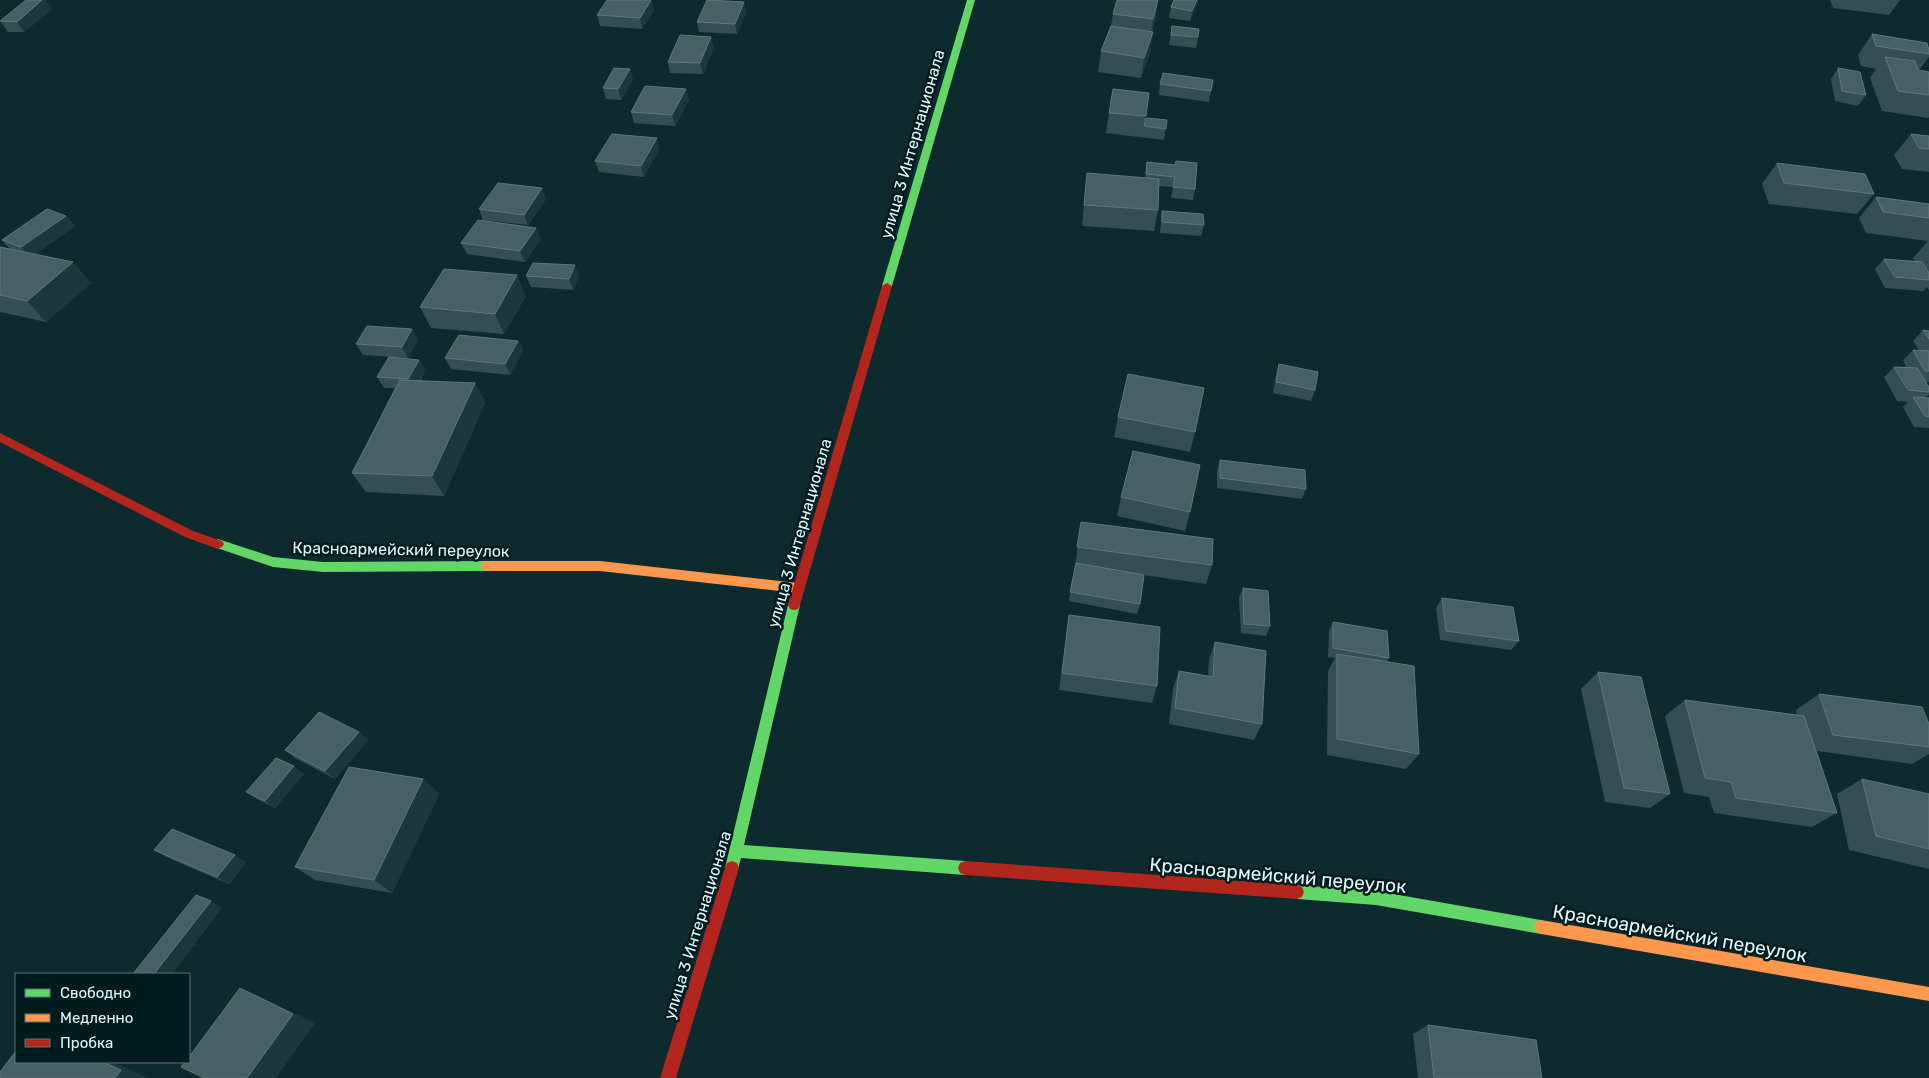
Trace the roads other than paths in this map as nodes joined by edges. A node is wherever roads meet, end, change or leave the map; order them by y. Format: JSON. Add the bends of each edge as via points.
{"nodes":[{"id":1,"x":971,"y":0,"type":"edge"},
{"id":2,"x":0,"y":437,"type":"edge"},
{"id":3,"x":798,"y":588,"type":"junction"},
{"id":4,"x":737,"y":851,"type":"junction"},
{"id":5,"x":1929,"y":994,"type":"edge"},
{"id":6,"x":668,"y":1078,"type":"edge"}],
"edges":[{"from":1,"to":3,"type":"street","name":"улица 3 Интернационала"},
{"from":2,"to":3,"type":"street","name":"Красноармейский переулок","via":[[189,534],[273,562],[323,567],[600,566]]},
{"from":3,"to":4,"type":"street","name":"улица 3 Интернационала"},
{"from":4,"to":5,"type":"street","name":"Красноармейский переулок","via":[[1376,898]]},
{"from":4,"to":6,"type":"street","name":"улица 3 Интернационала"}]}
